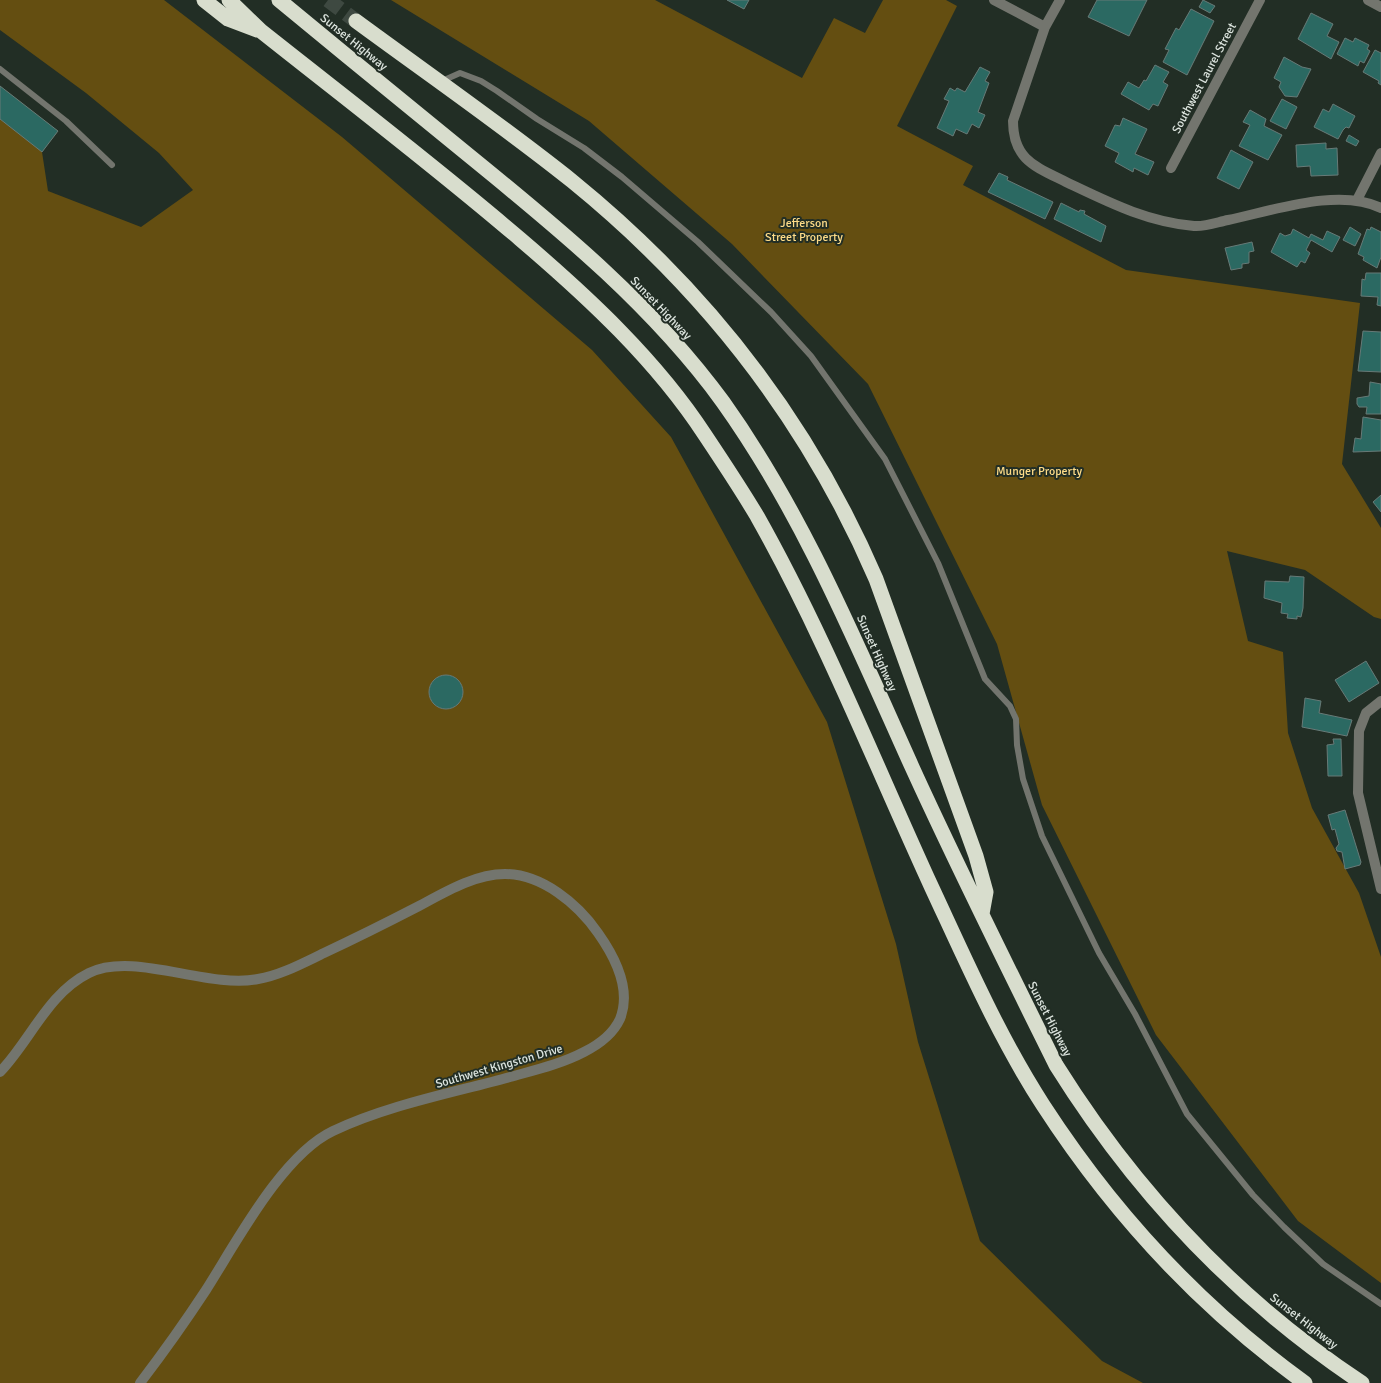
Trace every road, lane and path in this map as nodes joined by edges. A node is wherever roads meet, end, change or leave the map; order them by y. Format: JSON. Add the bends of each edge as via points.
{"nodes":[{"id":1,"x":204,"y":0,"type":"edge"},
{"id":2,"x":229,"y":0,"type":"edge"},
{"id":3,"x":279,"y":0,"type":"edge"},
{"id":4,"x":994,"y":0,"type":"edge"},
{"id":5,"x":1060,"y":0,"type":"edge"},
{"id":6,"x":1260,"y":0,"type":"edge"},
{"id":7,"x":1368,"y":0,"type":"edge"},
{"id":8,"x":1381,"y":7,"type":"edge"},
{"id":9,"x":356,"y":21,"type":"tunnel mouth"},
{"id":10,"x":1045,"y":27,"type":"junction"},
{"id":11,"x":261,"y":31,"type":"junction"},
{"id":12,"x":0,"y":69,"type":"edge"},
{"id":13,"x":439,"y":83,"type":"junction"},
{"id":14,"x":1381,"y":153,"type":"edge"},
{"id":15,"x":112,"y":165,"type":"dead end"},
{"id":16,"x":1170,"y":168,"type":"dead end"},
{"id":17,"x":1357,"y":200,"type":"junction"},
{"id":18,"x":1381,"y":208,"type":"edge"},
{"id":19,"x":1381,"y":701,"type":"edge"},
{"id":20,"x":1381,"y":889,"type":"edge"},
{"id":21,"x":982,"y":914,"type":"junction"},
{"id":22,"x":0,"y":1072,"type":"edge"},
{"id":23,"x":1381,"y":1304,"type":"edge"},
{"id":24,"x":140,"y":1383,"type":"edge"},
{"id":25,"x":1305,"y":1383,"type":"edge"},
{"id":26,"x":1362,"y":1383,"type":"edge"}],
"edges":[{"from":1,"to":11,"type":"highway","via":[[228,20]]},
{"from":2,"to":11,"type":"highway"},
{"from":3,"to":21,"type":"highway","name":"Sunset Highway","via":[[590,256],[686,356],[723,403],[799,526],[834,594],[934,817]]},
{"from":4,"to":10,"type":"street"},
{"from":5,"to":10,"type":"street"},
{"from":6,"to":16,"type":"street","name":"Southwest Laurel Street"},
{"from":7,"to":8,"type":"street"},
{"from":9,"to":13,"type":"highway"},
{"from":10,"to":17,"type":"street","via":[[1013,121],[1016,145],[1039,169],[1130,213],[1196,226],[1324,200]]},
{"from":11,"to":25,"type":"highway","via":[[484,208],[572,284],[673,391],[756,515],[794,588],[965,960],[1042,1104],[1129,1222],[1181,1279]]},
{"from":12,"to":15,"type":"lane","via":[[66,121]]},
{"from":13,"to":21,"type":"highway","via":[[572,181],[654,254],[720,325],[786,410],[840,502],[879,588],[976,856],[986,892]]},
{"from":13,"to":23,"type":"lane","via":[[460,73],[481,81],[584,148],[698,242],[771,312],[811,356],[884,459],[938,563],[985,679],[1010,706],[1016,719],[1017,745],[1024,778],[1042,836],[1095,944],[1187,1114],[1253,1196],[1284,1227],[1323,1264]]},
{"from":14,"to":17,"type":"street"},
{"from":17,"to":18,"type":"street"},
{"from":19,"to":20,"type":"street","via":[[1366,713],[1359,731],[1358,793]]},
{"from":21,"to":26,"type":"highway","name":"Sunset Highway","via":[[1056,1065],[1146,1191],[1192,1243],[1244,1293],[1304,1342]]},
{"from":22,"to":24,"type":"street","name":"Southwest Kingston Drive","via":[[58,996],[86,974],[134,967],[224,981],[261,979],[360,937],[452,889],[495,875],[522,876],[550,887],[590,921],[614,958],[622,983],[621,1014],[611,1033],[587,1051],[556,1064],[388,1111],[330,1132],[305,1150],[274,1186],[178,1333]]}]}
